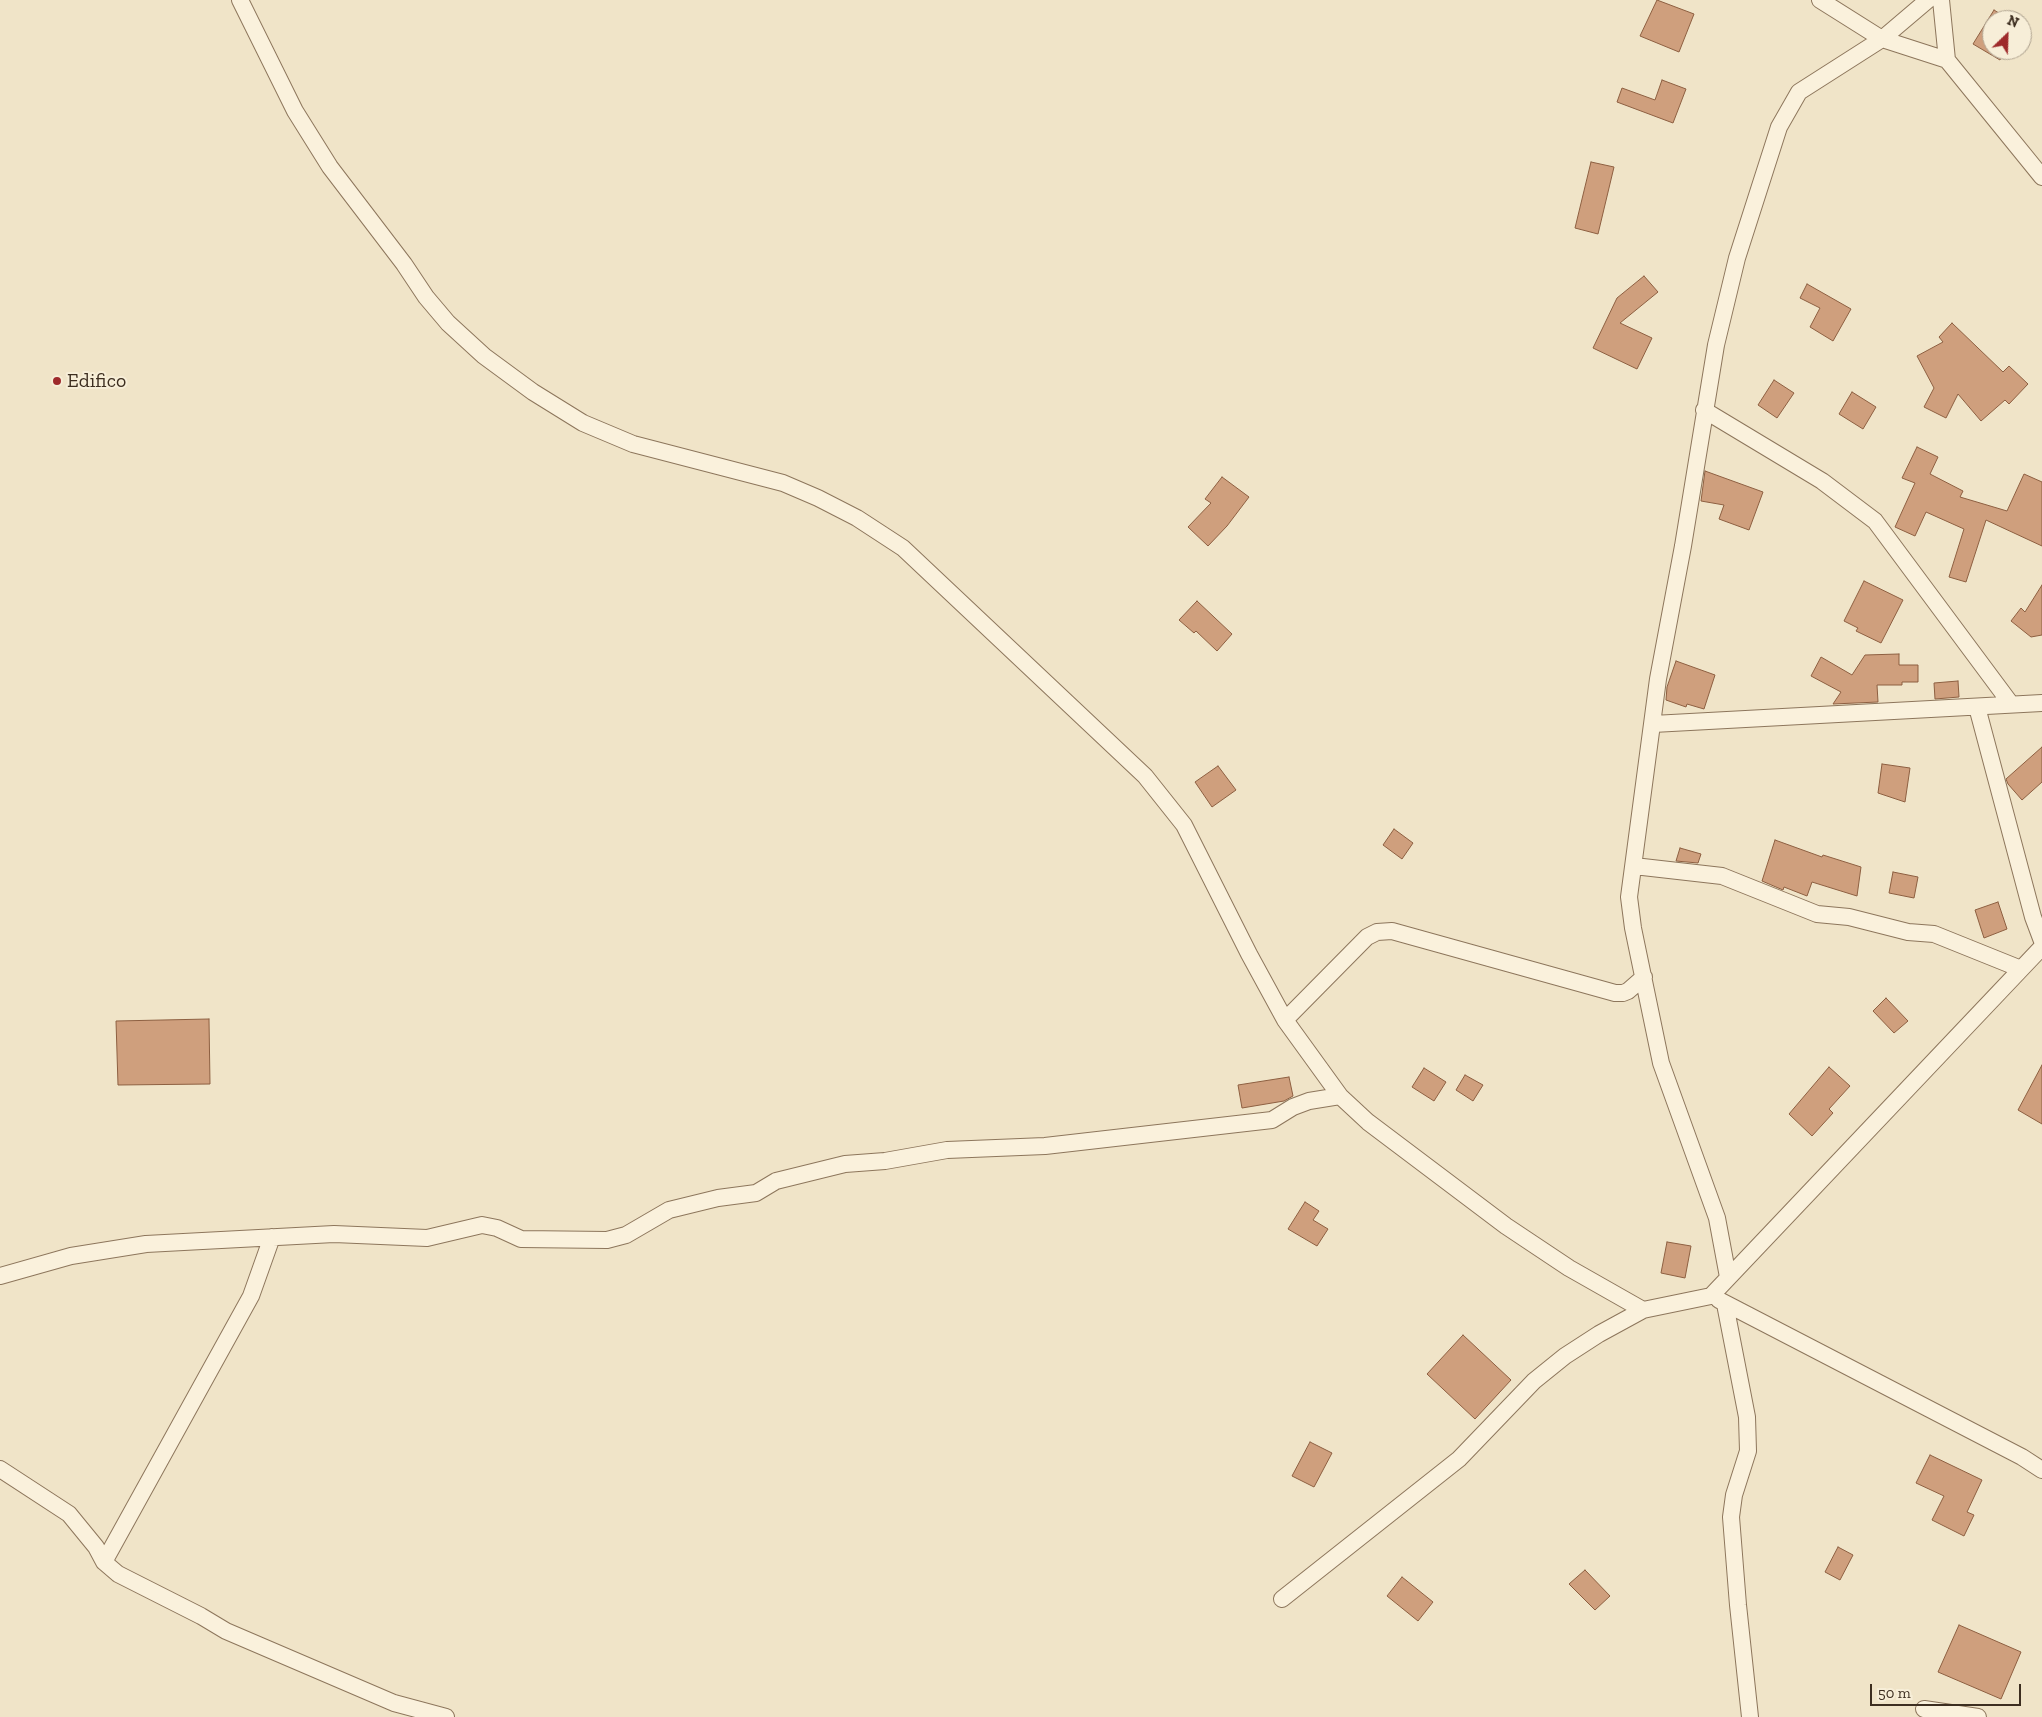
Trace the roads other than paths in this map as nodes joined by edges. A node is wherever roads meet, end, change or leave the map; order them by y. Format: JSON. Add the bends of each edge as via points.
{"nodes":[{"id":1,"x":240,"y":0,"type":"edge"},
{"id":2,"x":1820,"y":0,"type":"edge"},
{"id":3,"x":1928,"y":0,"type":"edge"},
{"id":4,"x":1940,"y":0,"type":"edge"},
{"id":5,"x":1882,"y":39,"type":"junction"},
{"id":6,"x":1947,"y":60,"type":"junction"},
{"id":7,"x":2042,"y":176,"type":"edge"},
{"id":8,"x":1704,"y":410,"type":"junction"},
{"id":9,"x":2042,"y":702,"type":"edge"},
{"id":10,"x":2011,"y":704,"type":"junction"},
{"id":11,"x":1977,"y":706,"type":"junction"},
{"id":12,"x":1653,"y":724,"type":"junction"},
{"id":13,"x":1634,"y":866,"type":"junction"},
{"id":14,"x":2042,"y":941,"type":"edge"},
{"id":15,"x":2042,"y":947,"type":"edge"},
{"id":16,"x":2021,"y":969,"type":"junction"},
{"id":17,"x":1644,"y":977,"type":"junction"},
{"id":18,"x":1285,"y":1020,"type":"junction"},
{"id":19,"x":1340,"y":1096,"type":"junction"},
{"id":20,"x":272,"y":1237,"type":"junction"},
{"id":21,"x":0,"y":1276,"type":"edge"},
{"id":22,"x":1728,"y":1277,"type":"junction"},
{"id":23,"x":1718,"y":1300,"type":"junction"},
{"id":24,"x":1643,"y":1310,"type":"junction"},
{"id":25,"x":0,"y":1468,"type":"edge"},
{"id":26,"x":2042,"y":1470,"type":"edge"},
{"id":27,"x":104,"y":1562,"type":"junction"},
{"id":28,"x":1282,"y":1599,"type":"dead end"},
{"id":29,"x":1924,"y":1708,"type":"dead end"},
{"id":30,"x":446,"y":1717,"type":"edge"},
{"id":31,"x":1750,"y":1717,"type":"edge"},
{"id":32,"x":1978,"y":1717,"type":"edge"}],
"edges":[{"from":1,"to":18,"type":"street","via":[[295,111],[325,159],[448,323],[484,356],[583,423],[632,444],[783,483],[857,518],[903,548],[1145,776],[1184,825]]},
{"from":2,"to":5,"type":"street"},
{"from":3,"to":5,"type":"street"},
{"from":4,"to":6,"type":"street"},
{"from":5,"to":6,"type":"street"},
{"from":5,"to":8,"type":"street","via":[[1799,92],[1779,127],[1737,258]]},
{"from":6,"to":7,"type":"street"},
{"from":8,"to":10,"type":"street","via":[[1822,481],[1875,521]]},
{"from":8,"to":12,"type":"street"},
{"from":9,"to":10,"type":"street"},
{"from":10,"to":11,"type":"street"},
{"from":11,"to":12,"type":"street"},
{"from":11,"to":14,"type":"street"},
{"from":12,"to":13,"type":"street"},
{"from":13,"to":16,"type":"street","via":[[1722,876],[1817,914],[1934,934]]},
{"from":13,"to":17,"type":"street","via":[[1629,897]]},
{"from":15,"to":16,"type":"street"},
{"from":16,"to":22,"type":"street"},
{"from":17,"to":18,"type":"street","via":[[1628,991],[1615,993],[1392,931],[1378,932],[1367,937]]},
{"from":17,"to":22,"type":"street","via":[[1661,1063],[1717,1218]]},
{"from":18,"to":19,"type":"street"},
{"from":19,"to":20,"type":"street","via":[[1309,1101],[1272,1120],[1044,1146],[947,1150],[845,1164],[776,1181],[756,1193],[669,1210],[626,1235],[607,1240],[521,1239],[482,1225],[427,1238],[334,1234]]},
{"from":19,"to":24,"type":"street","via":[[1368,1122],[1506,1226],[1569,1268]]},
{"from":20,"to":21,"type":"street","via":[[146,1244],[71,1256]]},
{"from":20,"to":27,"type":"street","via":[[247,1303]]},
{"from":22,"to":23,"type":"street"},
{"from":23,"to":24,"type":"street"},
{"from":23,"to":26,"type":"street"},
{"from":23,"to":31,"type":"street","via":[[1747,1417],[1748,1451],[1731,1516]]},
{"from":24,"to":28,"type":"street","via":[[1565,1356],[1534,1381],[1459,1459]]},
{"from":25,"to":27,"type":"street","via":[[68,1514],[96,1547]]},
{"from":27,"to":30,"type":"street","via":[[118,1574],[226,1631],[394,1703]]},
{"from":29,"to":32,"type":"street"}]}
